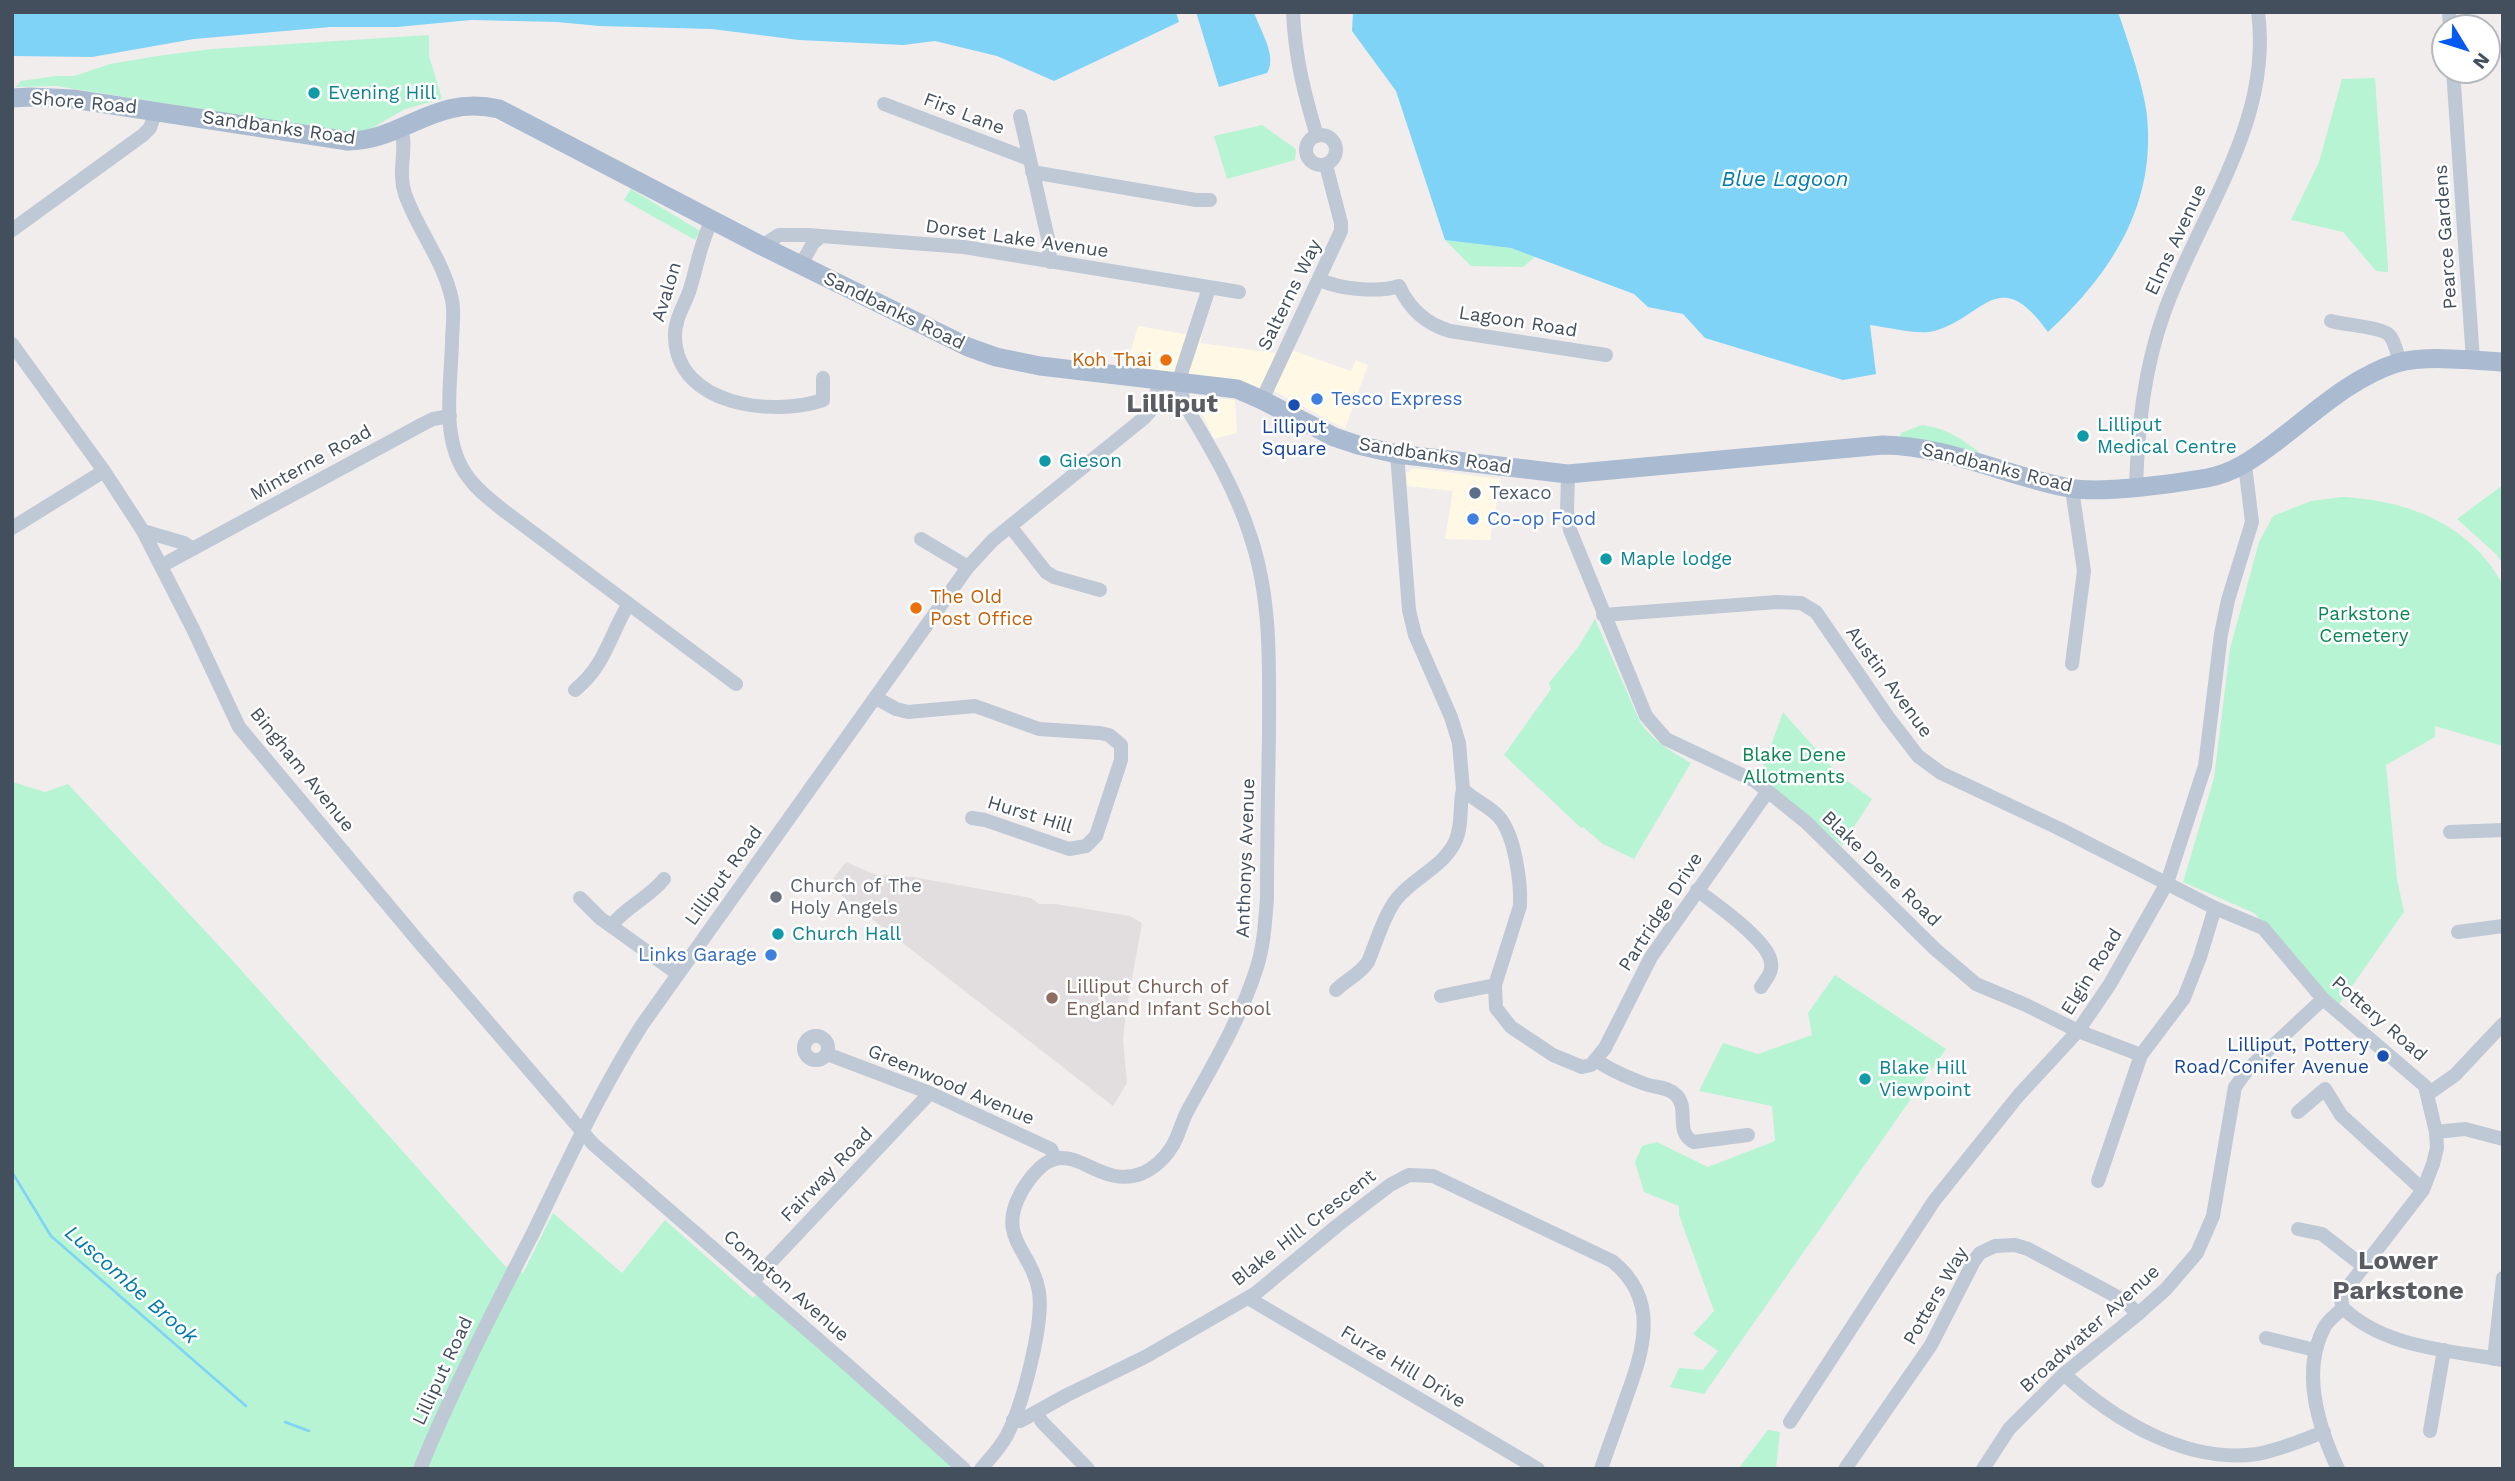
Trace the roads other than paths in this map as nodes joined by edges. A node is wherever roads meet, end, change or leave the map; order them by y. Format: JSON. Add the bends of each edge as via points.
{"nodes":[{"id":1,"x":1293,"y":12,"type":"edge"},
{"id":2,"x":2258,"y":12,"type":"edge"},
{"id":3,"x":2454,"y":84,"type":"edge"},
{"id":4,"x":12,"y":98,"type":"edge"},
{"id":5,"x":884,"y":104,"type":"dead end"},
{"id":6,"x":156,"y":111,"type":"junction"},
{"id":7,"x":1020,"y":116,"type":"dead end"},
{"id":8,"x":401,"y":126,"type":"junction"},
{"id":9,"x":1317,"y":136,"type":"junction"},
{"id":10,"x":1031,"y":165,"type":"junction"},
{"id":11,"x":1325,"y":165,"type":"junction"},
{"id":12,"x":1210,"y":200,"type":"dead end"},
{"id":13,"x":712,"y":220,"type":"junction"},
{"id":14,"x":12,"y":230,"type":"edge"},
{"id":15,"x":819,"y":238,"type":"junction"},
{"id":16,"x":762,"y":246,"type":"junction"},
{"id":17,"x":1050,"y":262,"type":"junction"},
{"id":18,"x":801,"y":265,"type":"junction"},
{"id":19,"x":1320,"y":280,"type":"junction"},
{"id":20,"x":1209,"y":288,"type":"junction"},
{"id":21,"x":1239,"y":292,"type":"dead end"},
{"id":22,"x":2331,"y":321,"type":"dead end"},
{"id":23,"x":12,"y":344,"type":"edge"},
{"id":24,"x":1606,"y":355,"type":"dead end"},
{"id":25,"x":2473,"y":360,"type":"junction"},
{"id":26,"x":18,"y":362,"type":"edge"},
{"id":27,"x":2400,"y":362,"type":"junction"},
{"id":28,"x":2503,"y":362,"type":"edge"},
{"id":29,"x":823,"y":378,"type":"dead end"},
{"id":30,"x":1173,"y":383,"type":"junction"},
{"id":31,"x":1262,"y":400,"type":"junction"},
{"id":32,"x":450,"y":416,"type":"junction"},
{"id":33,"x":1397,"y":454,"type":"junction"},
{"id":34,"x":2245,"y":465,"type":"junction"},
{"id":35,"x":104,"y":471,"type":"junction"},
{"id":36,"x":1568,"y":474,"type":"junction"},
{"id":37,"x":2136,"y":486,"type":"junction"},
{"id":38,"x":2072,"y":489,"type":"junction"},
{"id":39,"x":1010,"y":526,"type":"junction"},
{"id":40,"x":12,"y":528,"type":"edge"},
{"id":41,"x":143,"y":531,"type":"junction"},
{"id":42,"x":921,"y":539,"type":"dead end"},
{"id":43,"x":193,"y":549,"type":"junction"},
{"id":44,"x":161,"y":566,"type":"junction"},
{"id":45,"x":968,"y":567,"type":"junction"},
{"id":46,"x":1101,"y":590,"type":"dead end"},
{"id":47,"x":628,"y":605,"type":"junction"},
{"id":48,"x":1603,"y":615,"type":"junction"},
{"id":49,"x":2072,"y":664,"type":"dead end"},
{"id":50,"x":736,"y":684,"type":"dead end"},
{"id":51,"x":575,"y":690,"type":"dead end"},
{"id":52,"x":876,"y":698,"type":"junction"},
{"id":53,"x":1463,"y":789,"type":"junction"},
{"id":54,"x":1768,"y":791,"type":"junction"},
{"id":55,"x":972,"y":818,"type":"dead end"},
{"id":56,"x":2503,"y":830,"type":"edge"},
{"id":57,"x":2450,"y":832,"type":"dead end"},
{"id":58,"x":664,"y":879,"type":"dead end"},
{"id":59,"x":2167,"y":883,"type":"junction"},
{"id":60,"x":1697,"y":890,"type":"junction"},
{"id":61,"x":580,"y":898,"type":"dead end"},
{"id":62,"x":2215,"y":908,"type":"junction"},
{"id":63,"x":611,"y":926,"type":"junction"},
{"id":64,"x":2503,"y":926,"type":"edge"},
{"id":65,"x":2458,"y":932,"type":"dead end"},
{"id":66,"x":678,"y":974,"type":"junction"},
{"id":67,"x":1495,"y":985,"type":"junction"},
{"id":68,"x":1761,"y":987,"type":"dead end"},
{"id":69,"x":1336,"y":990,"type":"dead end"},
{"id":70,"x":1441,"y":996,"type":"dead end"},
{"id":71,"x":2323,"y":999,"type":"junction"},
{"id":72,"x":2503,"y":1024,"type":"edge"},
{"id":73,"x":2078,"y":1031,"type":"junction"},
{"id":74,"x":827,"y":1054,"type":"dead end"},
{"id":75,"x":2141,"y":1055,"type":"junction"},
{"id":76,"x":1596,"y":1060,"type":"junction"},
{"id":77,"x":930,"y":1093,"type":"junction"},
{"id":78,"x":2428,"y":1094,"type":"junction"},
{"id":79,"x":2298,"y":1112,"type":"dead end"},
{"id":80,"x":583,"y":1132,"type":"junction"},
{"id":81,"x":2436,"y":1132,"type":"junction"},
{"id":82,"x":1748,"y":1135,"type":"dead end"},
{"id":83,"x":2503,"y":1139,"type":"edge"},
{"id":84,"x":1055,"y":1158,"type":"junction"},
{"id":85,"x":2098,"y":1181,"type":"dead end"},
{"id":86,"x":2423,"y":1189,"type":"junction"},
{"id":87,"x":2298,"y":1229,"type":"dead end"},
{"id":88,"x":2363,"y":1266,"type":"junction"},
{"id":89,"x":2503,"y":1278,"type":"edge"},
{"id":90,"x":751,"y":1282,"type":"junction"},
{"id":91,"x":1248,"y":1297,"type":"junction"},
{"id":92,"x":2343,"y":1308,"type":"junction"},
{"id":93,"x":2138,"y":1314,"type":"junction"},
{"id":94,"x":2266,"y":1338,"type":"dead end"},
{"id":95,"x":2315,"y":1350,"type":"junction"},
{"id":96,"x":2444,"y":1350,"type":"junction"},
{"id":97,"x":2498,"y":1360,"type":"edge"},
{"id":98,"x":2064,"y":1374,"type":"junction"},
{"id":99,"x":1036,"y":1412,"type":"junction"},
{"id":100,"x":1013,"y":1420,"type":"junction"},
{"id":101,"x":1790,"y":1422,"type":"dead end"},
{"id":102,"x":2430,"y":1431,"type":"dead end"},
{"id":103,"x":2324,"y":1432,"type":"junction"},
{"id":104,"x":420,"y":1469,"type":"edge"},
{"id":105,"x":964,"y":1469,"type":"edge"},
{"id":106,"x":981,"y":1469,"type":"edge"},
{"id":107,"x":1088,"y":1469,"type":"edge"},
{"id":108,"x":1538,"y":1469,"type":"edge"},
{"id":109,"x":1601,"y":1469,"type":"edge"},
{"id":110,"x":1845,"y":1469,"type":"edge"},
{"id":111,"x":1983,"y":1469,"type":"edge"},
{"id":112,"x":2338,"y":1469,"type":"edge"}],
"edges":[{"from":1,"to":9,"type":"street","name":"Salterns Way","via":[[1299,75]]},
{"from":2,"to":37,"type":"street","name":"Elms Avenue","via":[[2260,65],[2245,127],[2165,310],[2152,351],[2137,440]]},
{"from":3,"to":25,"type":"street","name":"Pearce Gardens"},
{"from":4,"to":6,"type":"main road","name":"Shore Road","via":[[73,99]]},
{"from":5,"to":10,"type":"street","name":"Firs Lane"},
{"from":6,"to":8,"type":"main road","name":"Sandbanks Road","via":[[348,141],[372,139]]},
{"from":6,"to":14,"type":"street","via":[[143,135]]},
{"from":7,"to":10,"type":"street"},
{"from":8,"to":13,"type":"main road","name":"Sandbanks Road","via":[[470,104],[499,109]]},
{"from":8,"to":32,"type":"street","via":[[401,181],[445,274],[453,303]]},
{"from":9,"to":11,"type":"street","name":"Salterns Way","via":[[1334,144],[1334,158]]},
{"from":9,"to":11,"type":"street","name":"Salterns Way","via":[[1308,143],[1307,155],[1313,163]]},
{"from":10,"to":12,"type":"street","name":"Firs Lane"},
{"from":10,"to":17,"type":"street"},
{"from":11,"to":19,"type":"street","name":"Salterns Way","via":[[1341,231]]},
{"from":13,"to":16,"type":"main road","name":"Sandbanks Road"},
{"from":13,"to":29,"type":"street","name":"Avalon","via":[[674,330],[683,366],[694,381],[710,391],[762,408],[823,400]]},
{"from":15,"to":16,"type":"street","name":"Dorset Lake Avenue","via":[[779,236]]},
{"from":15,"to":17,"type":"street","name":"Dorset Lake Avenue","via":[[964,247]]},
{"from":15,"to":18,"type":"street"},
{"from":16,"to":18,"type":"main road","name":"Sandbanks Road"},
{"from":17,"to":20,"type":"street","name":"Dorset Lake Avenue"},
{"from":18,"to":30,"type":"main road","name":"Sandbanks Road","via":[[996,357]]},
{"from":19,"to":24,"type":"street","name":"Lagoon Road","via":[[1381,291],[1399,286],[1425,320],[1443,329]]},
{"from":19,"to":31,"type":"street","name":"Salterns Way"},
{"from":20,"to":21,"type":"street","name":"Dorset Lake Avenue"},
{"from":20,"to":30,"type":"street"},
{"from":22,"to":27,"type":"street","via":[[2384,331]]},
{"from":23,"to":26,"type":"street","name":"Bingham Avenue"},
{"from":25,"to":27,"type":"main road","name":"Sandbanks Road"},
{"from":25,"to":28,"type":"main road","name":"Sandbanks Road"},
{"from":26,"to":35,"type":"street","name":"Bingham Avenue"},
{"from":27,"to":34,"type":"main road","name":"Sandbanks Road","via":[[2344,391]]},
{"from":30,"to":31,"type":"main road","name":"Sandbanks Road","via":[[1228,388]]},
{"from":30,"to":39,"type":"street","name":"Lilliput Road","via":[[1144,418]]},
{"from":30,"to":84,"type":"street","name":"Anthonys Avenue","via":[[1229,480],[1262,580],[1269,712],[1264,938],[1258,966],[1232,1030],[1164,1157],[1144,1172],[1128,1175]]},
{"from":31,"to":33,"type":"main road","name":"Sandbanks Road","via":[[1334,437]]},
{"from":32,"to":43,"type":"street","name":"Minterne Road","via":[[423,424]]},
{"from":32,"to":47,"type":"street","via":[[458,460],[477,488]]},
{"from":33,"to":36,"type":"main road","name":"Sandbanks Road"},
{"from":33,"to":53,"type":"street","via":[[1409,610],[1455,730]]},
{"from":34,"to":37,"type":"main road","name":"Sandbanks Road","via":[[2208,478]]},
{"from":34,"to":59,"type":"street","name":"Elgin Road","via":[[2252,522],[2225,611],[2205,766]]},
{"from":35,"to":40,"type":"street"},
{"from":35,"to":41,"type":"street","name":"Bingham Avenue"},
{"from":36,"to":38,"type":"main road","name":"Sandbanks Road","via":[[1883,444],[1941,451]]},
{"from":36,"to":48,"type":"street","name":"Blake Dene Road","via":[[1570,530]]},
{"from":37,"to":38,"type":"main road","name":"Sandbanks Road"},
{"from":38,"to":49,"type":"street","via":[[2084,571]]},
{"from":39,"to":45,"type":"street","name":"Lilliput Road"},
{"from":39,"to":46,"type":"street","via":[[1045,572]]},
{"from":41,"to":43,"type":"street"},
{"from":41,"to":44,"type":"street","name":"Bingham Avenue"},
{"from":42,"to":45,"type":"street"},
{"from":43,"to":44,"type":"street","name":"Minterne Road"},
{"from":44,"to":80,"type":"street","name":"Bingham Avenue","via":[[239,727]]},
{"from":45,"to":52,"type":"street","name":"Lilliput Road"},
{"from":47,"to":50,"type":"street"},
{"from":47,"to":51,"type":"street","via":[[602,660]]},
{"from":48,"to":54,"type":"street","name":"Blake Dene Road","via":[[1646,716],[1658,731]]},
{"from":48,"to":59,"type":"street","name":"Austin Avenue","via":[[1777,602],[1807,605],[1919,756],[1941,773]]},
{"from":52,"to":55,"type":"street","name":"Hurst Hill","via":[[908,712],[975,706],[1039,729],[1109,735],[1121,745],[1121,760],[1096,836],[1086,846],[1069,849]]},
{"from":52,"to":66,"type":"street","name":"Lilliput Road"},
{"from":53,"to":67,"type":"street","via":[[1505,824],[1521,892],[1515,928]]},
{"from":53,"to":69,"type":"street","via":[[1460,829],[1452,848],[1396,898],[1368,962]]},
{"from":54,"to":60,"type":"street","name":"Partridge Drive"},
{"from":54,"to":73,"type":"street","name":"Blake Dene Road","via":[[1976,984]]},
{"from":56,"to":57,"type":"street"},
{"from":58,"to":63,"type":"street"},
{"from":59,"to":62,"type":"street","name":"Pottery Road"},
{"from":59,"to":73,"type":"street","name":"Elgin Road"},
{"from":60,"to":68,"type":"street","via":[[1736,918],[1769,956],[1771,971]]},
{"from":60,"to":76,"type":"street","name":"Partridge Drive","via":[[1651,957]]},
{"from":61,"to":63,"type":"street"},
{"from":62,"to":71,"type":"street","name":"Pottery Road","via":[[2263,928]]},
{"from":62,"to":75,"type":"street","via":[[2184,998]]},
{"from":63,"to":66,"type":"street"},
{"from":64,"to":65,"type":"street"},
{"from":66,"to":80,"type":"street","name":"Lilliput Road","via":[[626,1051]]},
{"from":67,"to":70,"type":"street"},
{"from":67,"to":76,"type":"street","via":[[1496,1008],[1525,1039],[1582,1067]]},
{"from":71,"to":78,"type":"street","name":"Pottery Road","via":[[2402,1064]]},
{"from":71,"to":93,"type":"street","name":"Broadwater Avenue","via":[[2248,1069],[2235,1087],[2213,1216],[2197,1253]]},
{"from":72,"to":78,"type":"street","name":"Pottery Road","via":[[2455,1075]]},
{"from":73,"to":75,"type":"street","name":"Blake Dene Road"},
{"from":73,"to":101,"type":"street","name":"Elgin Road","via":[[2018,1096],[1934,1201]]},
{"from":74,"to":77,"type":"street","name":"Greenwood Avenue"},
{"from":75,"to":85,"type":"street"},
{"from":76,"to":82,"type":"street","via":[[1675,1093],[1684,1132],[1694,1142]]},
{"from":77,"to":84,"type":"street","name":"Greenwood Avenue","via":[[1051,1149]]},
{"from":77,"to":90,"type":"street","name":"Fairway Road"},
{"from":78,"to":81,"type":"street","name":"Pottery Road"},
{"from":79,"to":86,"type":"street","via":[[2325,1089],[2341,1115]]},
{"from":80,"to":90,"type":"street","name":"Compton Avenue"},
{"from":80,"to":104,"type":"street","name":"Lilliput Road","via":[[453,1390]]},
{"from":81,"to":83,"type":"street","via":[[2465,1129]]},
{"from":81,"to":86,"type":"street","name":"Pottery Road","via":[[2437,1149]]},
{"from":84,"to":100,"type":"street","via":[[1035,1172],[1013,1209],[1012,1228],[1036,1281],[1040,1306]]},
{"from":86,"to":88,"type":"street","name":"Pottery Road"},
{"from":87,"to":88,"type":"street","via":[[2322,1234]]},
{"from":88,"to":92,"type":"street","name":"Pottery Road","via":[[2344,1292]]},
{"from":89,"to":97,"type":"street"},
{"from":90,"to":105,"type":"street","name":"Compton Avenue"},
{"from":91,"to":99,"type":"street","name":"Blake Hill Crescent","via":[[1145,1357]]},
{"from":91,"to":108,"type":"street","name":"Furze Hill Drive"},
{"from":91,"to":109,"type":"street","name":"Blake Hill Crescent","via":[[1358,1209],[1409,1175],[1433,1176],[1597,1253],[1625,1271],[1639,1296],[1645,1327],[1638,1367]]},
{"from":92,"to":95,"type":"street","name":"Pottery Road","via":[[2325,1325]]},
{"from":92,"to":96,"type":"street","via":[[2390,1338]]},
{"from":93,"to":98,"type":"street","name":"Broadwater Avenue"},
{"from":93,"to":110,"type":"street","name":"Potters Way","via":[[2125,1301],[2028,1249],[2015,1245],[1988,1248],[1974,1261],[1931,1345]]},
{"from":94,"to":95,"type":"street"},
{"from":95,"to":103,"type":"street","via":[[2313,1391]]},
{"from":96,"to":97,"type":"street"},
{"from":96,"to":102,"type":"street"},
{"from":98,"to":103,"type":"street","via":[[2110,1412],[2198,1450],[2258,1454]]},
{"from":98,"to":111,"type":"street","name":"Broadwater Avenue","via":[[2009,1429]]},
{"from":99,"to":100,"type":"street","name":"Blake Hill Crescent"},
{"from":99,"to":107,"type":"street"},
{"from":100,"to":106,"type":"street","via":[[1001,1445]]},
{"from":103,"to":112,"type":"street"}]}
